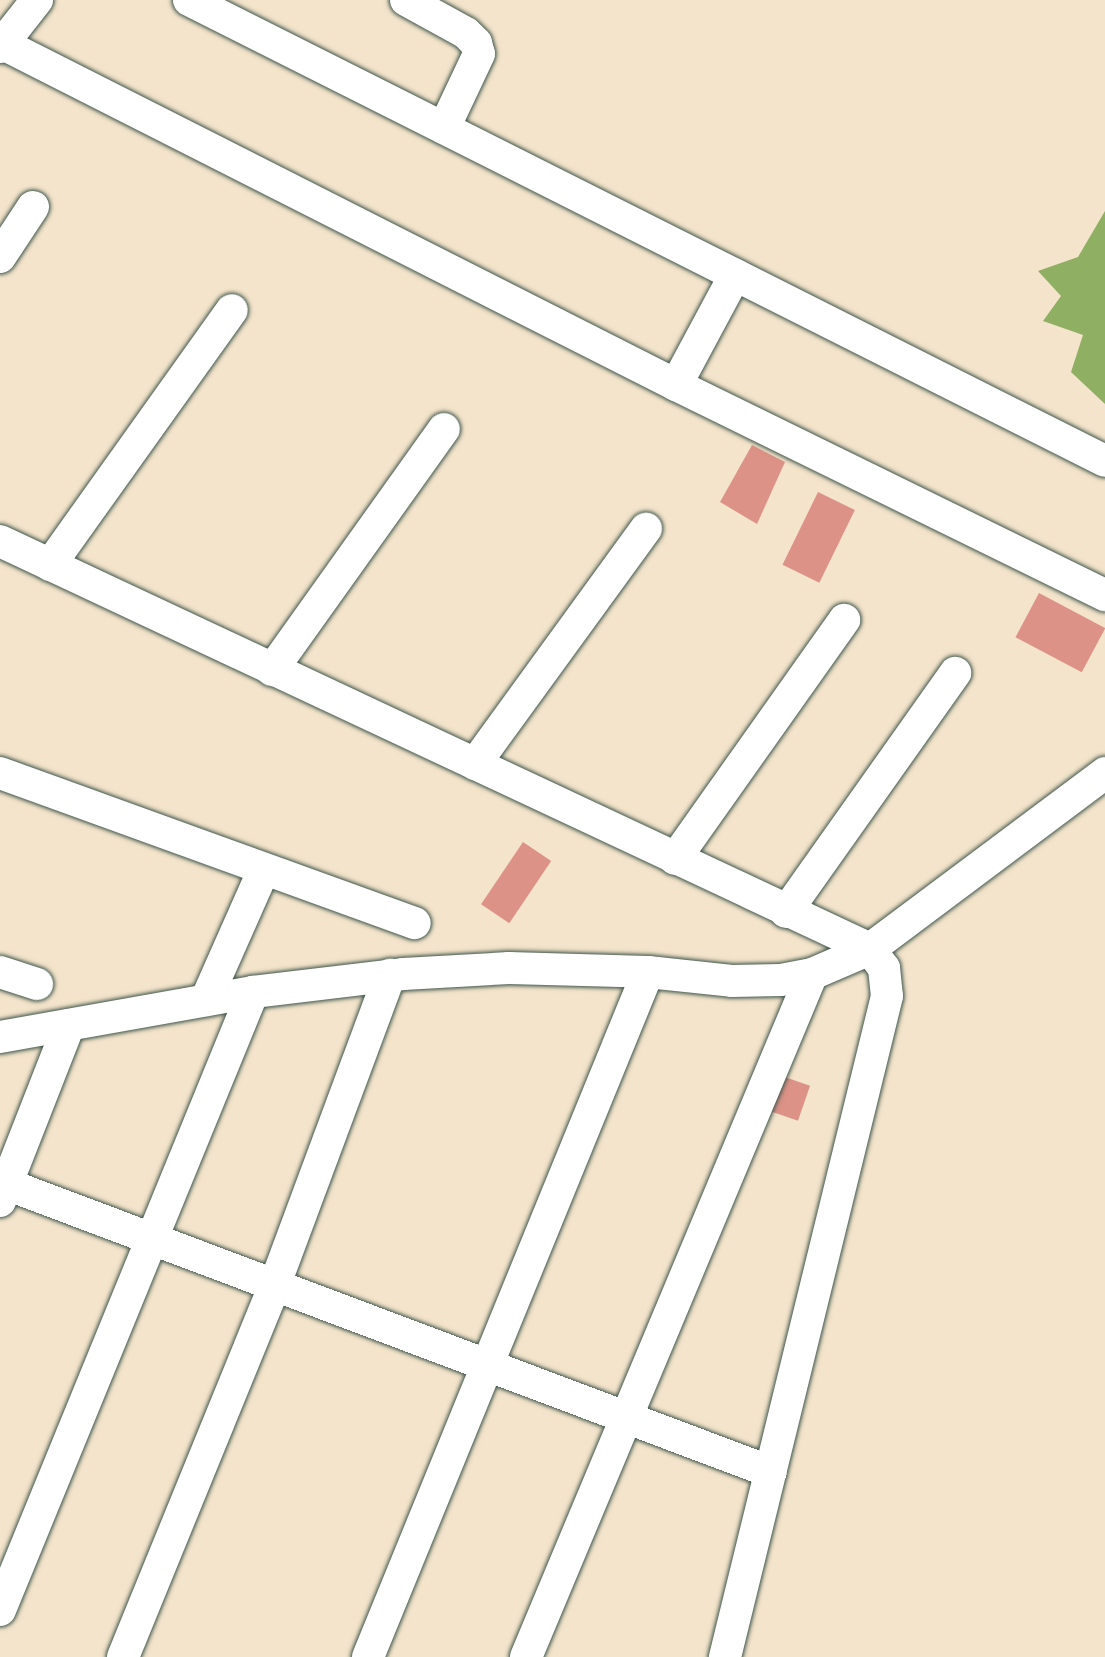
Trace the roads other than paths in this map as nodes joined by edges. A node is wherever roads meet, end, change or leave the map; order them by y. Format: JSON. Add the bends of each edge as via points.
{"nodes":[{"id":1,"x":37,"y":0,"type":"edge"},
{"id":2,"x":188,"y":0,"type":"edge"},
{"id":3,"x":406,"y":0,"type":"edge"},
{"id":4,"x":1,"y":46,"type":"edge"},
{"id":5,"x":444,"y":128,"type":"junction"},
{"id":6,"x":33,"y":207,"type":"dead end"},
{"id":7,"x":0,"y":257,"type":"edge"},
{"id":8,"x":735,"y":275,"type":"junction"},
{"id":9,"x":232,"y":310,"type":"dead end"},
{"id":10,"x":676,"y":385,"type":"junction"},
{"id":11,"x":444,"y":429,"type":"dead end"},
{"id":12,"x":1105,"y":461,"type":"edge"},
{"id":13,"x":646,"y":529,"type":"dead end"},
{"id":14,"x":0,"y":541,"type":"edge"},
{"id":15,"x":50,"y":565,"type":"junction"},
{"id":16,"x":1105,"y":596,"type":"edge"},
{"id":17,"x":844,"y":620,"type":"dead end"},
{"id":18,"x":272,"y":670,"type":"junction"},
{"id":19,"x":955,"y":673,"type":"dead end"},
{"id":20,"x":475,"y":764,"type":"junction"},
{"id":21,"x":0,"y":773,"type":"edge"},
{"id":22,"x":1105,"y":773,"type":"edge"},
{"id":23,"x":675,"y":859,"type":"junction"},
{"id":24,"x":264,"y":869,"type":"junction"},
{"id":25,"x":786,"y":912,"type":"junction"},
{"id":26,"x":415,"y":923,"type":"dead end"},
{"id":27,"x":870,"y":948,"type":"junction"},
{"id":28,"x":0,"y":972,"type":"edge"},
{"id":29,"x":648,"y":972,"type":"junction"},
{"id":30,"x":812,"y":974,"type":"junction"},
{"id":31,"x":390,"y":975,"type":"junction"},
{"id":32,"x":37,"y":984,"type":"dead end"},
{"id":33,"x":253,"y":992,"type":"junction"},
{"id":34,"x":206,"y":1000,"type":"junction"},
{"id":35,"x":69,"y":1025,"type":"junction"},
{"id":36,"x":0,"y":1037,"type":"edge"},
{"id":37,"x":3,"y":1193,"type":"edge"},
{"id":38,"x":152,"y":1239,"type":"junction"},
{"id":39,"x":275,"y":1284,"type":"junction"},
{"id":40,"x":486,"y":1363,"type":"junction"},
{"id":41,"x":626,"y":1415,"type":"junction"},
{"id":42,"x":771,"y":1472,"type":"junction"},
{"id":43,"x":0,"y":1610,"type":"edge"},
{"id":44,"x":122,"y":1657,"type":"edge"},
{"id":45,"x":368,"y":1657,"type":"edge"},
{"id":46,"x":526,"y":1657,"type":"edge"},
{"id":47,"x":724,"y":1657,"type":"edge"}],
"edges":[{"from":1,"to":4,"type":"street"},
{"from":2,"to":5,"type":"street"},
{"from":3,"to":5,"type":"street","via":[[476,43],[476,66]]},
{"from":4,"to":10,"type":"street"},
{"from":5,"to":8,"type":"street"},
{"from":6,"to":7,"type":"street"},
{"from":8,"to":10,"type":"street"},
{"from":8,"to":12,"type":"street"},
{"from":9,"to":15,"type":"street"},
{"from":10,"to":16,"type":"street"},
{"from":11,"to":18,"type":"street"},
{"from":13,"to":20,"type":"street"},
{"from":14,"to":15,"type":"street"},
{"from":15,"to":18,"type":"street"},
{"from":17,"to":23,"type":"street"},
{"from":18,"to":20,"type":"street"},
{"from":19,"to":25,"type":"street"},
{"from":20,"to":23,"type":"street"},
{"from":21,"to":24,"type":"street"},
{"from":22,"to":27,"type":"street"},
{"from":23,"to":25,"type":"street"},
{"from":24,"to":26,"type":"street"},
{"from":24,"to":34,"type":"street"},
{"from":25,"to":27,"type":"street"},
{"from":27,"to":30,"type":"street"},
{"from":27,"to":42,"type":"street","via":[[884,968],[887,996]]},
{"from":28,"to":32,"type":"street"},
{"from":29,"to":30,"type":"street","via":[[732,981]]},
{"from":29,"to":31,"type":"street","via":[[509,968]]},
{"from":29,"to":40,"type":"street"},
{"from":30,"to":41,"type":"street"},
{"from":31,"to":33,"type":"street"},
{"from":31,"to":39,"type":"street"},
{"from":33,"to":34,"type":"street"},
{"from":33,"to":38,"type":"street"},
{"from":34,"to":35,"type":"street"},
{"from":35,"to":36,"type":"street"},
{"from":35,"to":37,"type":"street"},
{"from":37,"to":38,"type":"street"},
{"from":38,"to":39,"type":"street"},
{"from":38,"to":43,"type":"street"},
{"from":39,"to":40,"type":"street"},
{"from":39,"to":44,"type":"street"},
{"from":40,"to":41,"type":"street"},
{"from":40,"to":45,"type":"street"},
{"from":41,"to":42,"type":"street"},
{"from":41,"to":46,"type":"street"},
{"from":42,"to":47,"type":"street"}]}
